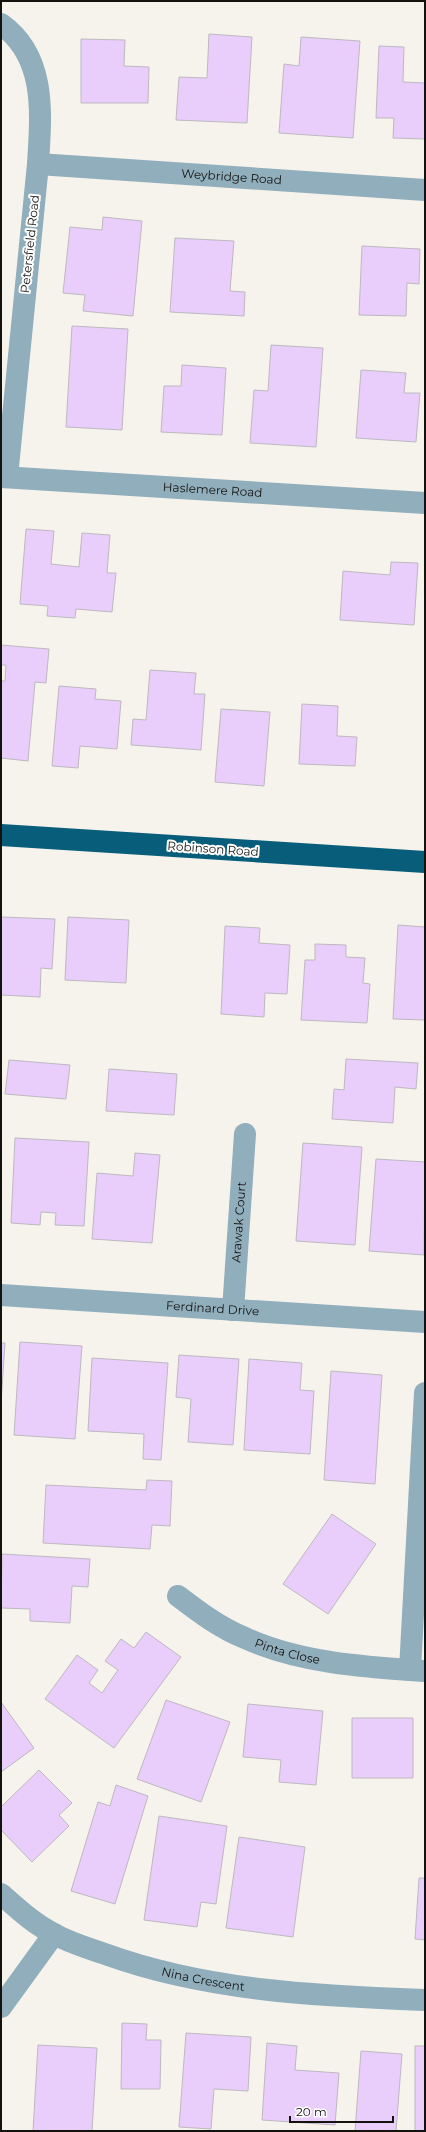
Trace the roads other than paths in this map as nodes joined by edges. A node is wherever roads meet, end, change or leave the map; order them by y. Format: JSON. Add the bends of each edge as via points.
{"nodes":[{"id":1,"x":1,"y":24,"type":"edge"},
{"id":2,"x":38,"y":164,"type":"junction"},
{"id":3,"x":425,"y":190,"type":"edge"},
{"id":4,"x":4,"y":477,"type":"edge"},
{"id":5,"x":425,"y":503,"type":"edge"},
{"id":6,"x":1,"y":835,"type":"edge"},
{"id":7,"x":425,"y":862,"type":"edge"},
{"id":8,"x":245,"y":1134,"type":"dead end"},
{"id":9,"x":1,"y":1295,"type":"edge"},
{"id":10,"x":233,"y":1310,"type":"junction"},
{"id":11,"x":425,"y":1322,"type":"edge"},
{"id":12,"x":425,"y":1393,"type":"edge"},
{"id":13,"x":178,"y":1596,"type":"dead end"},
{"id":14,"x":418,"y":1670,"type":"edge"},
{"id":15,"x":1,"y":1894,"type":"edge"},
{"id":16,"x":54,"y":1934,"type":"junction"},
{"id":17,"x":425,"y":2000,"type":"edge"},
{"id":18,"x":1,"y":2008,"type":"edge"}],
"edges":[{"from":1,"to":2,"type":"street","name":"Petersfield Road","via":[[20,40],[31,59],[38,82]]},
{"from":2,"to":3,"type":"street","name":"Weybridge Road"},
{"from":2,"to":4,"type":"street","name":"Petersfield Road"},
{"from":4,"to":5,"type":"street","name":"Haslemere Road"},
{"from":6,"to":7,"type":"highway","name":"Robinson Road"},
{"from":8,"to":10,"type":"street","name":"Arawak Court"},
{"from":9,"to":10,"type":"street","name":"Ferdinard Drive"},
{"from":10,"to":11,"type":"street","name":"Ferdinard Drive"},
{"from":12,"to":14,"type":"street","name":"Pinta Close"},
{"from":13,"to":14,"type":"street","name":"Pinta Close","via":[[212,1621],[245,1639],[287,1652],[342,1664]]},
{"from":15,"to":16,"type":"street","name":"Nina Crescent","via":[[28,1917]]},
{"from":16,"to":17,"type":"street","name":"Nina Crescent","via":[[134,1965],[194,1979],[332,1997]]},
{"from":16,"to":18,"type":"street"}]}
